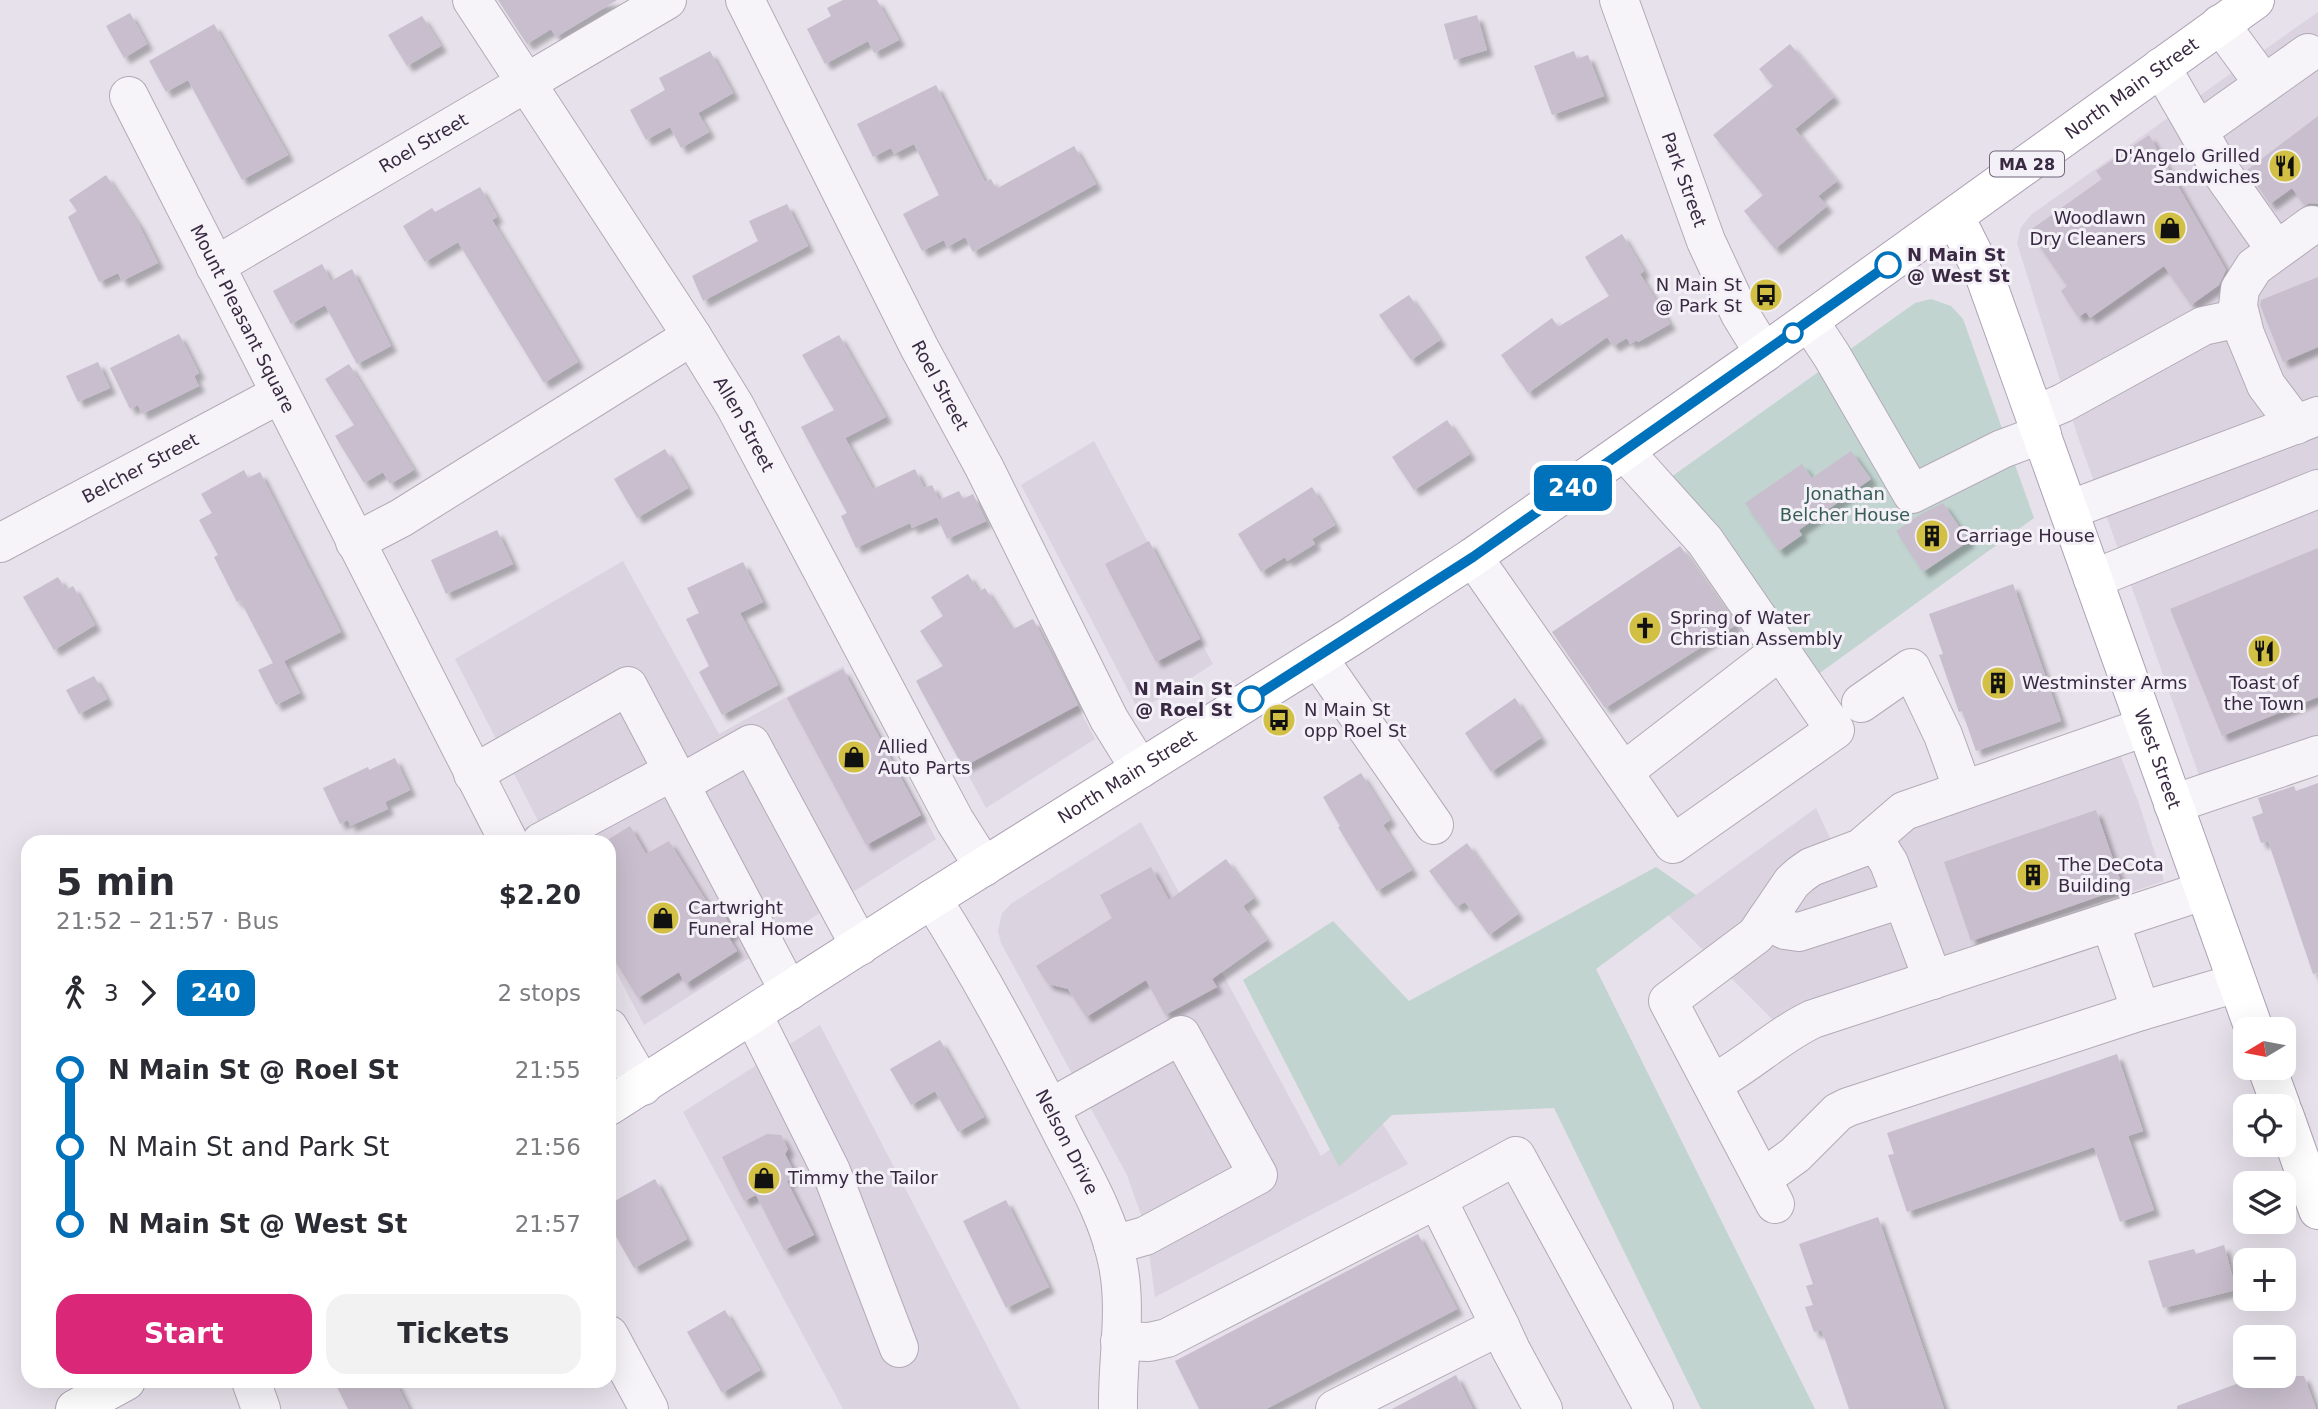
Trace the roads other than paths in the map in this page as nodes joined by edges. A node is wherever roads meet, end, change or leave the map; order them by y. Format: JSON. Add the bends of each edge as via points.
{"nodes":[{"id":1,"x":472,"y":0,"type":"edge"},
{"id":2,"x":667,"y":0,"type":"edge"},
{"id":3,"x":745,"y":0,"type":"edge"},
{"id":4,"x":1619,"y":0,"type":"edge"},
{"id":5,"x":2240,"y":8,"type":"edge"},
{"id":6,"x":2308,"y":53,"type":"dead end"},
{"id":7,"x":2161,"y":67,"type":"junction"},
{"id":8,"x":525,"y":83,"type":"junction"},
{"id":9,"x":2264,"y":84,"type":"junction"},
{"id":10,"x":129,"y":96,"type":"dead end"},
{"id":11,"x":2198,"y":131,"type":"junction"},
{"id":12,"x":1953,"y":218,"type":"junction"},
{"id":13,"x":2312,"y":225,"type":"dead end"},
{"id":14,"x":2276,"y":250,"type":"junction"},
{"id":15,"x":215,"y":266,"type":"junction"},
{"id":16,"x":2240,"y":318,"type":"junction"},
{"id":17,"x":1808,"y":321,"type":"junction"},
{"id":18,"x":692,"y":336,"type":"junction"},
{"id":19,"x":1765,"y":353,"type":"junction"},
{"id":20,"x":280,"y":394,"type":"junction"},
{"id":21,"x":2307,"y":421,"type":"edge"},
{"id":22,"x":2038,"y":424,"type":"junction"},
{"id":23,"x":1625,"y":452,"type":"junction"},
{"id":24,"x":2318,"y":489,"type":"edge"},
{"id":25,"x":2069,"y":510,"type":"junction"},
{"id":26,"x":355,"y":542,"type":"junction"},
{"id":27,"x":0,"y":543,"type":"edge"},
{"id":28,"x":1473,"y":557,"type":"junction"},
{"id":29,"x":2092,"y":579,"type":"junction"},
{"id":30,"x":1781,"y":650,"type":"junction"},
{"id":31,"x":1318,"y":657,"type":"junction"},
{"id":32,"x":1861,"y":703,"type":"dead end"},
{"id":33,"x":2146,"y":727,"type":"junction"},
{"id":34,"x":2318,"y":755,"type":"edge"},
{"id":35,"x":1140,"y":769,"type":"junction"},
{"id":36,"x":1623,"y":772,"type":"junction"},
{"id":37,"x":473,"y":774,"type":"junction"},
{"id":38,"x":676,"y":777,"type":"junction"},
{"id":39,"x":1963,"y":790,"type":"junction"},
{"id":40,"x":2173,"y":804,"type":"junction"},
{"id":41,"x":1434,"y":825,"type":"dead end"},
{"id":42,"x":505,"y":835,"type":"edge"},
{"id":43,"x":556,"y":835,"type":"edge"},
{"id":44,"x":1874,"y":839,"type":"junction"},
{"id":45,"x":984,"y":867,"type":"junction"},
{"id":46,"x":2203,"y":891,"type":"junction"},
{"id":47,"x":932,"y":899,"type":"junction"},
{"id":48,"x":1902,"y":899,"type":"junction"},
{"id":49,"x":1766,"y":920,"type":"junction"},
{"id":50,"x":2110,"y":922,"type":"junction"},
{"id":51,"x":860,"y":946,"type":"junction"},
{"id":52,"x":1933,"y":980,"type":"junction"},
{"id":53,"x":2237,"y":983,"type":"junction"},
{"id":54,"x":789,"y":991,"type":"junction"},
{"id":55,"x":2141,"y":1011,"type":"junction"},
{"id":56,"x":753,"y":1016,"type":"junction"},
{"id":57,"x":2250,"y":1017,"type":"edge"},
{"id":58,"x":616,"y":1040,"type":"edge"},
{"id":59,"x":1712,"y":1084,"type":"junction"},
{"id":60,"x":643,"y":1086,"type":"junction"},
{"id":61,"x":616,"y":1103,"type":"edge"},
{"id":62,"x":1049,"y":1108,"type":"junction"},
{"id":63,"x":2296,"y":1148,"type":"edge"},
{"id":64,"x":1437,"y":1199,"type":"junction"},
{"id":65,"x":2318,"y":1210,"type":"edge"},
{"id":66,"x":1113,"y":1245,"type":"junction"},
{"id":67,"x":1500,"y":1326,"type":"junction"},
{"id":68,"x":1120,"y":1341,"type":"junction"},
{"id":69,"x":616,"y":1348,"type":"edge"},
{"id":70,"x":900,"y":1348,"type":"dead end"},
{"id":71,"x":113,"y":1388,"type":"edge"},
{"id":72,"x":254,"y":1388,"type":"edge"},
{"id":73,"x":75,"y":1409,"type":"edge"},
{"id":74,"x":261,"y":1409,"type":"edge"},
{"id":75,"x":649,"y":1409,"type":"edge"},
{"id":76,"x":1118,"y":1409,"type":"edge"},
{"id":77,"x":1335,"y":1409,"type":"edge"},
{"id":78,"x":1543,"y":1409,"type":"edge"},
{"id":79,"x":1654,"y":1409,"type":"edge"}],
"edges":[{"from":1,"to":8,"type":"street","name":"Allen Street"},
{"from":2,"to":8,"type":"street","name":"Roel Street"},
{"from":3,"to":35,"type":"street","name":"Roel Street","via":[[1105,710]]},
{"from":4,"to":19,"type":"street","name":"Park Street","via":[[1706,241],[1740,314]]},
{"from":5,"to":7,"type":"main road","name":"North Main Street","number":"MA 28"},
{"from":5,"to":9,"type":"street"},
{"from":6,"to":9,"type":"street"},
{"from":7,"to":11,"type":"street"},
{"from":7,"to":12,"type":"main road","name":"North Main Street","number":"MA 28"},
{"from":8,"to":15,"type":"street","name":"Roel Street"},
{"from":8,"to":18,"type":"street","name":"Allen Street"},
{"from":9,"to":11,"type":"street"},
{"from":10,"to":15,"type":"street","name":"Mount Pleasant Square"},
{"from":11,"to":14,"type":"street"},
{"from":12,"to":17,"type":"main road","name":"North Main Street","number":"MA 28"},
{"from":12,"to":22,"type":"main road","name":"West Street","via":[[1985,277]]},
{"from":13,"to":14,"type":"street"},
{"from":14,"to":16,"type":"street","via":[[2244,280]]},
{"from":15,"to":20,"type":"street","name":"Mount Pleasant Square"},
{"from":16,"to":21,"type":"street","via":[[2266,385]]},
{"from":16,"to":22,"type":"street","via":[[2203,326],[2063,402]]},
{"from":17,"to":19,"type":"main road","name":"North Main Street","number":"MA 28"},
{"from":17,"to":22,"type":"street","via":[[1912,494],[2003,449]]},
{"from":18,"to":26,"type":"street","via":[[401,518]]},
{"from":18,"to":45,"type":"street","name":"Allen Street","via":[[756,443],[955,821]]},
{"from":19,"to":23,"type":"main road","name":"North Main Street","number":"MA 28"},
{"from":20,"to":26,"type":"street","name":"Mount Pleasant Square"},
{"from":20,"to":27,"type":"street","name":"Belcher Street"},
{"from":21,"to":25,"type":"street"},
{"from":22,"to":25,"type":"main road","name":"West Street"},
{"from":23,"to":28,"type":"main road","name":"North Main Street","number":"MA 28"},
{"from":23,"to":30,"type":"street","via":[[1706,541]]},
{"from":24,"to":29,"type":"street"},
{"from":25,"to":29,"type":"main road","name":"West Street"},
{"from":26,"to":37,"type":"street","name":"Mount Pleasant Square"},
{"from":28,"to":31,"type":"main road","name":"North Main Street","number":"MA 28"},
{"from":28,"to":36,"type":"street"},
{"from":29,"to":33,"type":"main road","name":"West Street"},
{"from":30,"to":36,"type":"street"},
{"from":30,"to":36,"type":"street","via":[[1835,730],[1673,844]]},
{"from":31,"to":35,"type":"main road","name":"North Main Street","number":"MA 28"},
{"from":31,"to":41,"type":"street"},
{"from":32,"to":39,"type":"street","via":[[1911,668]]},
{"from":33,"to":39,"type":"street"},
{"from":33,"to":40,"type":"main road","name":"West Street"},
{"from":34,"to":40,"type":"street"},
{"from":35,"to":45,"type":"main road","name":"North Main Street","number":"MA 28"},
{"from":37,"to":38,"type":"street","via":[[628,687]]},
{"from":37,"to":42,"type":"street","name":"Mount Pleasant Square"},
{"from":38,"to":43,"type":"street"},
{"from":38,"to":51,"type":"street","via":[[751,744]]},
{"from":38,"to":54,"type":"street"},
{"from":39,"to":44,"type":"street","via":[[1904,811]]},
{"from":40,"to":46,"type":"main road","name":"West Street"},
{"from":44,"to":48,"type":"street"},
{"from":44,"to":49,"type":"street","via":[[1801,874]]},
{"from":45,"to":47,"type":"main road","name":"North Main Street","number":"MA 28"},
{"from":46,"to":50,"type":"street"},
{"from":46,"to":53,"type":"main road","name":"West Street"},
{"from":47,"to":51,"type":"main road","name":"North Main Street","number":"MA 28"},
{"from":47,"to":62,"type":"street","name":"Nelson Drive"},
{"from":48,"to":49,"type":"street","via":[[1799,932]]},
{"from":48,"to":52,"type":"street"},
{"from":49,"to":59,"type":"street","via":[[1748,941],[1668,1001]]},
{"from":50,"to":52,"type":"street"},
{"from":50,"to":55,"type":"street"},
{"from":51,"to":54,"type":"main road","name":"North Main Street","number":"MA 28"},
{"from":52,"to":59,"type":"street","via":[[1813,1018]]},
{"from":53,"to":55,"type":"street"},
{"from":53,"to":57,"type":"main road","name":"West Street"},
{"from":54,"to":56,"type":"main road","name":"North Main Street","number":"MA 28"},
{"from":55,"to":59,"type":"street","via":[[1848,1107],[1789,1160],[1768,1191]]},
{"from":56,"to":60,"type":"main road","name":"North Main Street","number":"MA 28"},
{"from":56,"to":70,"type":"street","via":[[831,1171]]},
{"from":58,"to":60,"type":"street"},
{"from":60,"to":61,"type":"main road","name":"North Main Street","number":"MA 28"},
{"from":62,"to":66,"type":"street","name":"Nelson Drive"},
{"from":62,"to":66,"type":"street","via":[[1181,1035],[1258,1175],[1145,1236]]},
{"from":63,"to":65,"type":"main road"},
{"from":64,"to":67,"type":"street"},
{"from":64,"to":68,"type":"street","via":[[1167,1338]]},
{"from":64,"to":79,"type":"street","via":[[1516,1156]]},
{"from":66,"to":68,"type":"street","name":"Nelson Drive","via":[[1120,1275]]},
{"from":67,"to":77,"type":"street"},
{"from":67,"to":78,"type":"street"},
{"from":68,"to":76,"type":"street","name":"Nelson Drive"},
{"from":69,"to":75,"type":"street"},
{"from":71,"to":73,"type":"main road"},
{"from":72,"to":74,"type":"street"}]}
